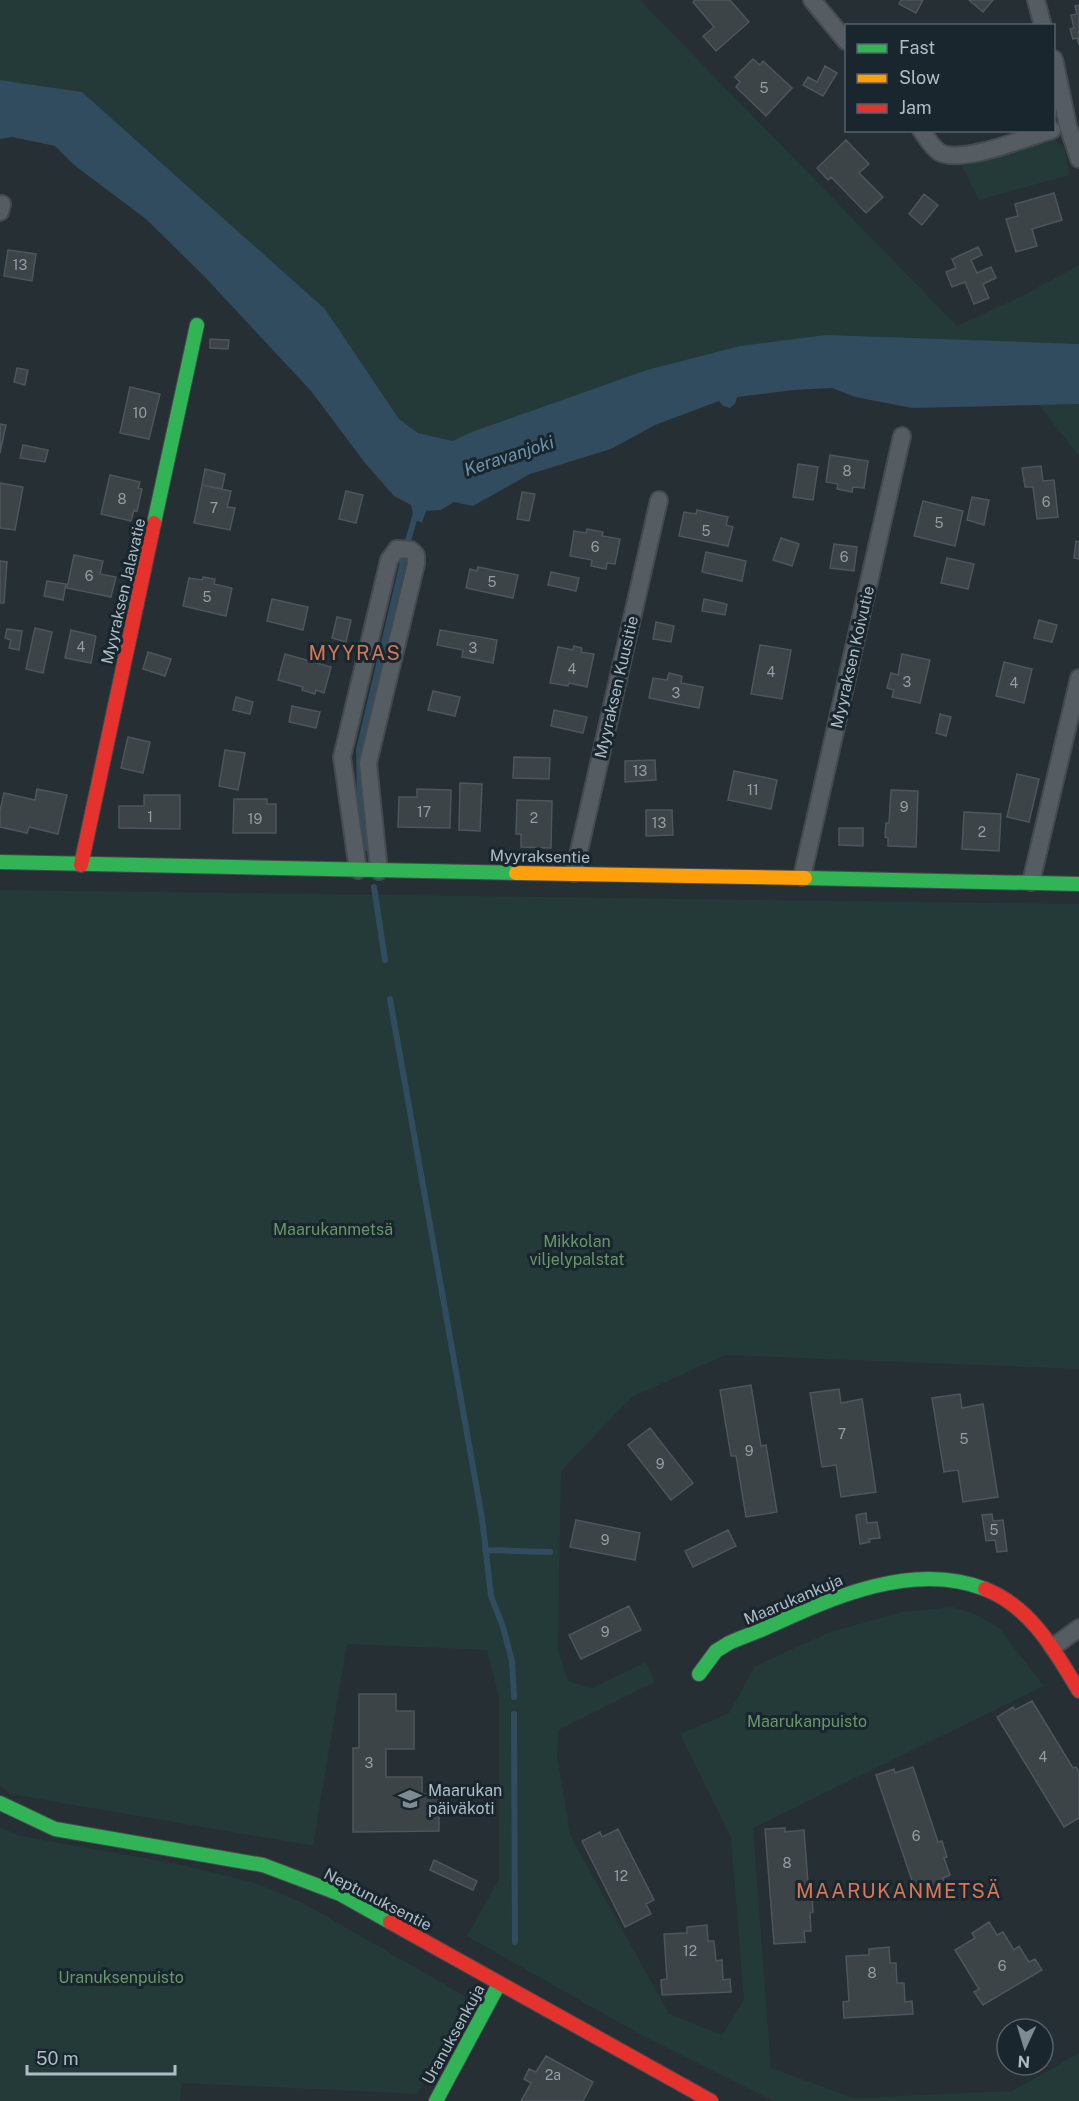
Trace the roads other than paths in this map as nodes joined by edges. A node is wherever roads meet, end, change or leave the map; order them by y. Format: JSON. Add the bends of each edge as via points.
{"nodes":[{"id":1,"x":812,"y":0,"type":"edge"},
{"id":2,"x":1036,"y":0,"type":"edge"},
{"id":3,"x":1042,"y":24,"type":"edge"},
{"id":4,"x":845,"y":40,"type":"edge"},
{"id":5,"x":1055,"y":87,"type":"edge"},
{"id":6,"x":1058,"y":129,"type":"edge"},
{"id":7,"x":923,"y":132,"type":"edge"},
{"id":8,"x":1048,"y":132,"type":"edge"},
{"id":9,"x":1079,"y":159,"type":"edge"},
{"id":10,"x":197,"y":325,"type":"dead end"},
{"id":11,"x":902,"y":436,"type":"dead end"},
{"id":12,"x":659,"y":500,"type":"dead end"},
{"id":13,"x":1079,"y":678,"type":"edge"},
{"id":14,"x":0,"y":862,"type":"edge"},
{"id":15,"x":81,"y":865,"type":"junction"},
{"id":16,"x":358,"y":870,"type":"junction"},
{"id":17,"x":379,"y":870,"type":"junction"},
{"id":18,"x":574,"y":873,"type":"junction"},
{"id":19,"x":802,"y":877,"type":"junction"},
{"id":20,"x":1031,"y":882,"type":"junction"},
{"id":21,"x":1079,"y":884,"type":"edge"},
{"id":22,"x":1079,"y":1628,"type":"edge"},
{"id":23,"x":1053,"y":1647,"type":"junction"},
{"id":24,"x":699,"y":1674,"type":"dead end"},
{"id":25,"x":1079,"y":1691,"type":"edge"},
{"id":26,"x":0,"y":1803,"type":"edge"},
{"id":27,"x":499,"y":1984,"type":"junction"},
{"id":28,"x":436,"y":2101,"type":"edge"},
{"id":29,"x":711,"y":2101,"type":"edge"}],
"edges":[{"from":1,"to":4,"type":"street"},
{"from":2,"to":3,"type":"street"},
{"from":5,"to":6,"type":"street"},
{"from":6,"to":9,"type":"street"},
{"from":7,"to":8,"type":"street","via":[[939,152],[954,156]]},
{"from":10,"to":15,"type":"street","name":"Myyraksen Jalavatie"},
{"from":11,"to":19,"type":"street","name":"Myyraksen Koivutie"},
{"from":12,"to":18,"type":"street","name":"Myyraksen Kuusitie"},
{"from":13,"to":20,"type":"street"},
{"from":14,"to":15,"type":"street","name":"Myyraksentie"},
{"from":15,"to":16,"type":"street","name":"Myyraksentie"},
{"from":16,"to":17,"type":"street","name":"Myyraksentie"},
{"from":16,"to":17,"type":"street","via":[[342,757],[389,560],[397,549],[411,550],[416,555],[416,564],[368,762]]},
{"from":17,"to":18,"type":"street","name":"Myyraksentie"},
{"from":18,"to":19,"type":"street","name":"Myyraksentie"},
{"from":19,"to":20,"type":"street","name":"Myyraksentie"},
{"from":20,"to":21,"type":"street","name":"Myyraksentie"},
{"from":22,"to":23,"type":"street"},
{"from":23,"to":24,"type":"street","name":"Maarukankuja","via":[[1018,1608],[997,1593],[945,1580],[895,1582],[814,1605],[720,1649]]},
{"from":23,"to":25,"type":"street","name":"Maarukankuja"},
{"from":26,"to":27,"type":"street","name":"Neptunuksentie","via":[[56,1829],[263,1865],[340,1894]]},
{"from":27,"to":28,"type":"street","name":"Uranuksenkuja"},
{"from":27,"to":29,"type":"street","name":"Neptunuksentie"}]}
